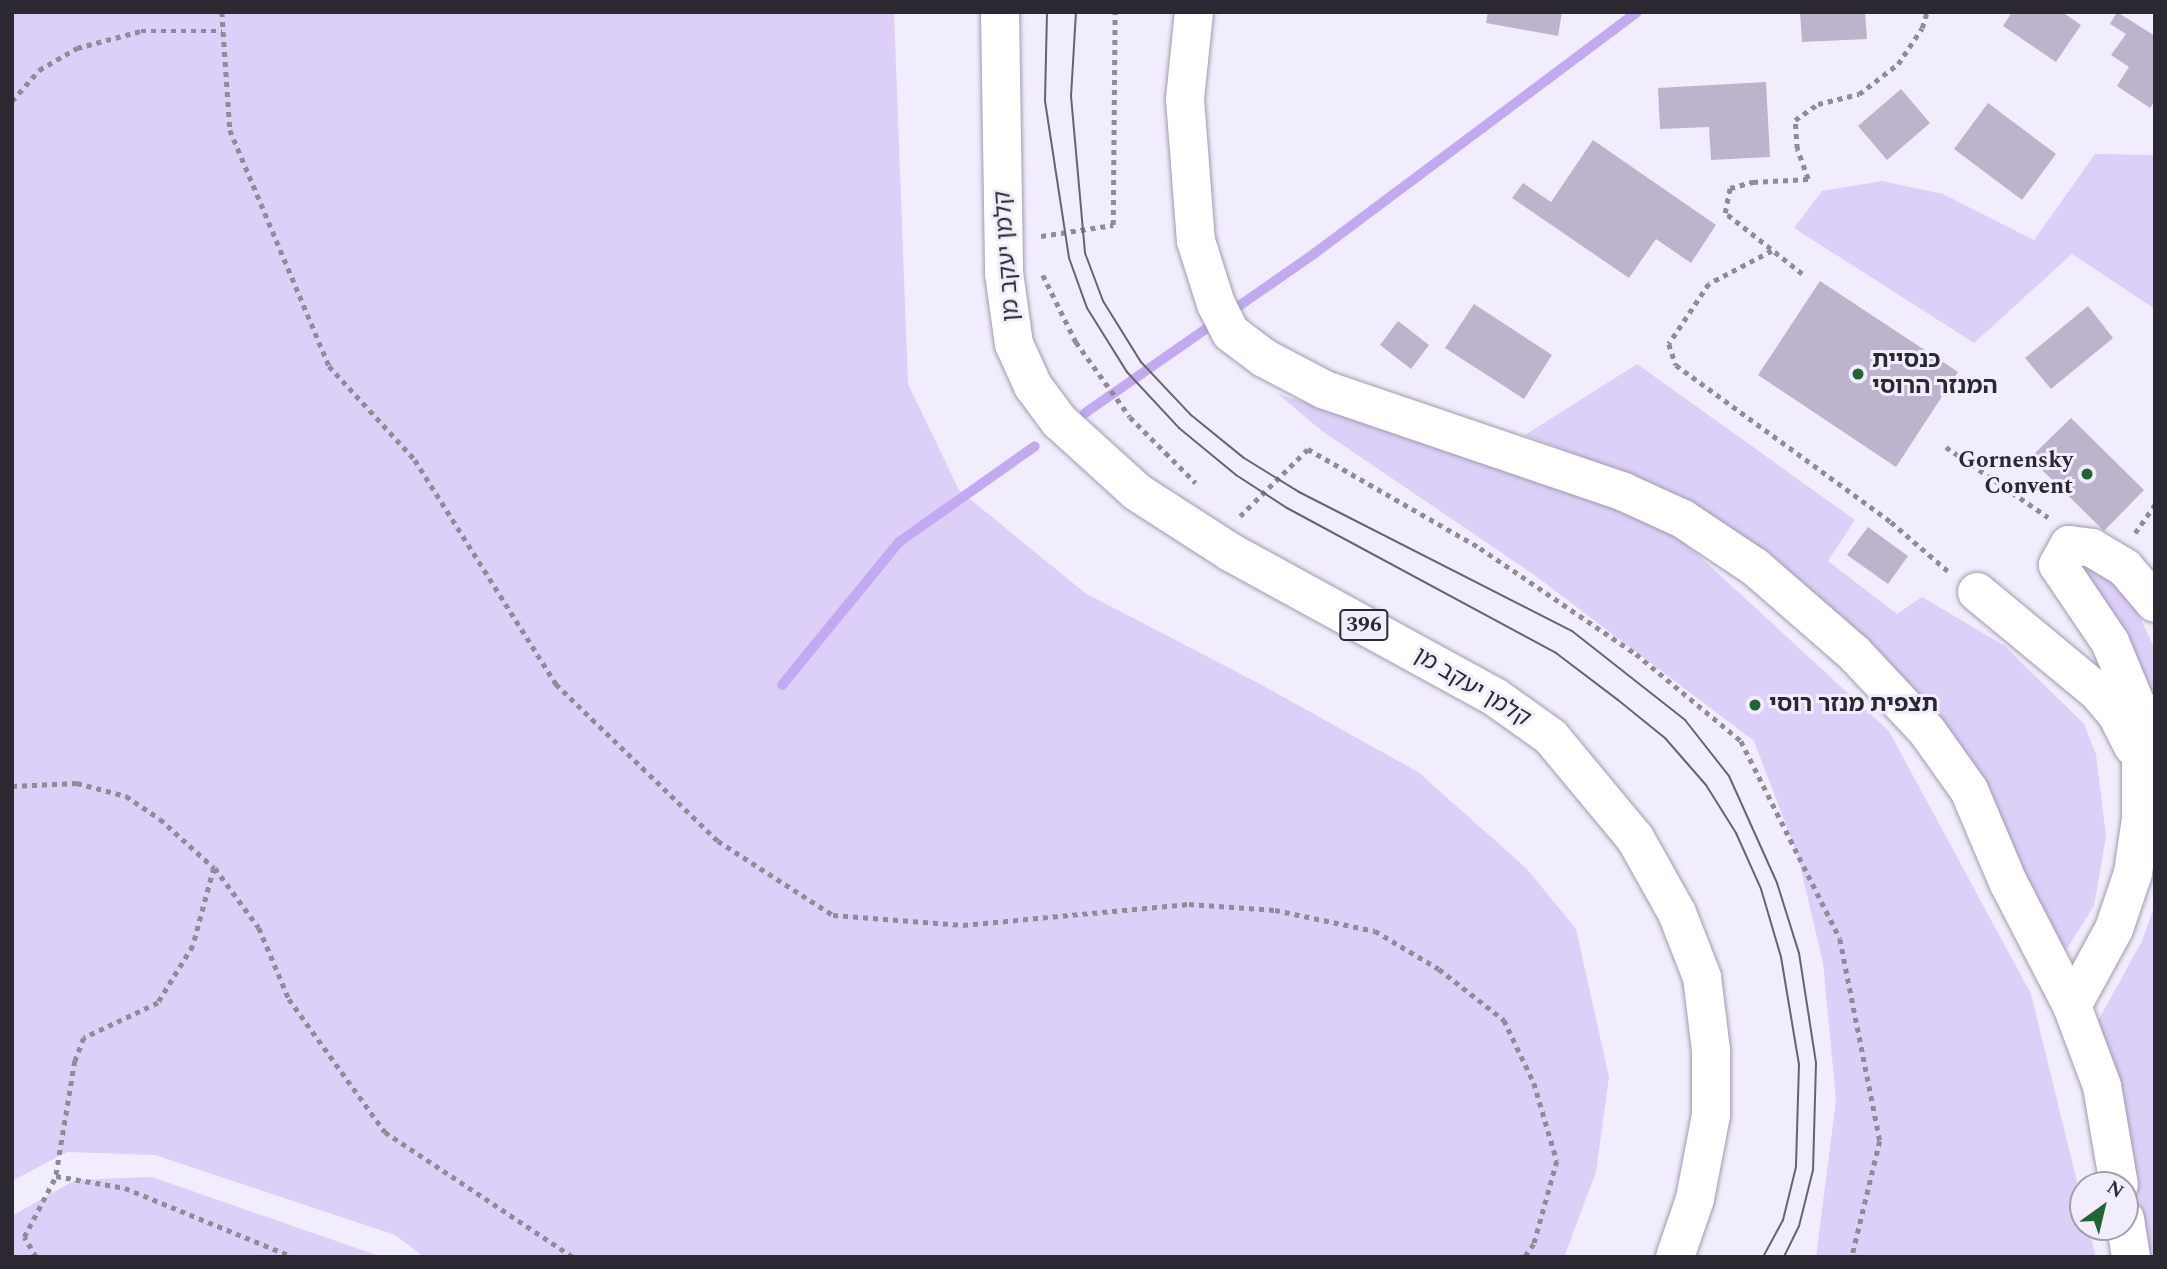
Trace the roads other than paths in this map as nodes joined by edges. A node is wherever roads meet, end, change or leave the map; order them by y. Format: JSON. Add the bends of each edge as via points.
{"nodes":[{"id":1,"x":1000,"y":12,"type":"edge"},
{"id":2,"x":1194,"y":12,"type":"edge"},
{"id":3,"x":1977,"y":592,"type":"road end"},
{"id":4,"x":2155,"y":603,"type":"edge"},
{"id":5,"x":2141,"y":763,"type":"junction"},
{"id":6,"x":2072,"y":1006,"type":"junction"},
{"id":7,"x":2117,"y":1171,"type":"edge"},
{"id":8,"x":1675,"y":1257,"type":"edge"}],
"edges":[{"from":1,"to":8,"type":"main road","name":"קלמן יעקב מן","number":"396","via":[[1004,273],[1013,332],[1033,386],[1059,421],[1137,492],[1218,544],[1495,697],[1551,737],[1635,838],[1677,913],[1702,977],[1711,1050],[1711,1115],[1695,1199]]},
{"from":2,"to":6,"type":"main road","via":[[1185,99],[1196,241],[1216,304],[1231,333],[1264,358],[1325,390],[1623,492],[1684,519],[1755,567],[1854,653],[1927,731],[1969,790],[2008,882]]},
{"from":3,"to":5,"type":"main road","via":[[2098,692],[2117,715]]},
{"from":4,"to":5,"type":"main road","via":[[2125,568],[2092,548],[2069,545],[2058,565],[2110,642],[2135,702]]},
{"from":5,"to":6,"type":"main road","via":[[2141,819],[2133,873],[2114,929]]},
{"from":6,"to":7,"type":"main road","via":[[2102,1086]]}]}
